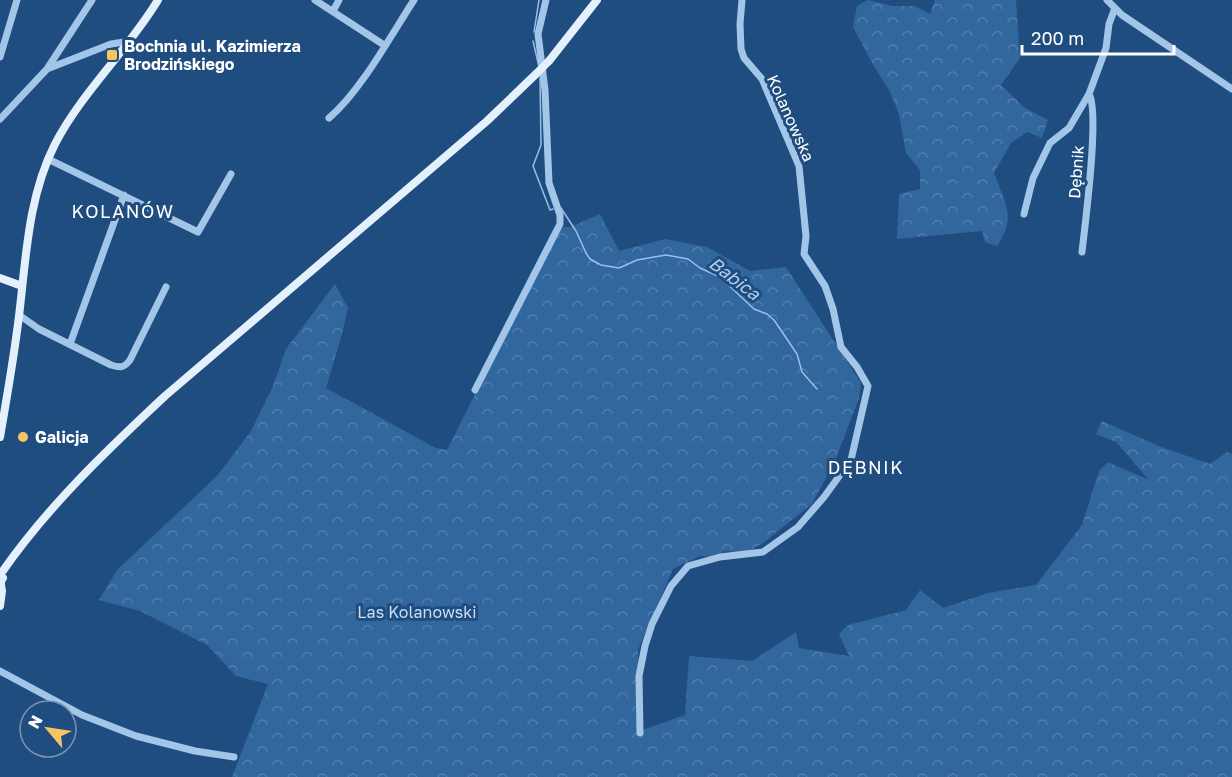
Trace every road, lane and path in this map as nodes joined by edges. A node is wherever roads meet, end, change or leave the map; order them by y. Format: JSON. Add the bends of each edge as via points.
{"nodes":[{"id":1,"x":17,"y":0,"type":"edge"},
{"id":2,"x":92,"y":0,"type":"edge"},
{"id":3,"x":158,"y":0,"type":"edge"},
{"id":4,"x":315,"y":0,"type":"edge"},
{"id":5,"x":339,"y":0,"type":"edge"},
{"id":6,"x":414,"y":0,"type":"edge"},
{"id":7,"x":546,"y":0,"type":"edge"},
{"id":8,"x":597,"y":0,"type":"edge"},
{"id":9,"x":742,"y":0,"type":"edge"},
{"id":10,"x":1107,"y":0,"type":"edge"},
{"id":11,"x":1115,"y":8,"type":"junction"},
{"id":12,"x":333,"y":11,"type":"junction"},
{"id":13,"x":128,"y":45,"type":"junction"},
{"id":14,"x":384,"y":45,"type":"junction"},
{"id":15,"x":0,"y":57,"type":"edge"},
{"id":16,"x":47,"y":69,"type":"junction"},
{"id":17,"x":1232,"y":89,"type":"edge"},
{"id":18,"x":1089,"y":94,"type":"junction"},
{"id":19,"x":329,"y":118,"type":"dead end"},
{"id":20,"x":0,"y":119,"type":"edge"},
{"id":21,"x":48,"y":159,"type":"junction"},
{"id":22,"x":231,"y":174,"type":"dead end"},
{"id":23,"x":124,"y":195,"type":"junction"},
{"id":24,"x":1024,"y":214,"type":"dead end"},
{"id":25,"x":1082,"y":252,"type":"dead end"},
{"id":26,"x":0,"y":278,"type":"edge"},
{"id":27,"x":22,"y":286,"type":"junction"},
{"id":28,"x":166,"y":287,"type":"dead end"},
{"id":29,"x":19,"y":315,"type":"junction"},
{"id":30,"x":70,"y":344,"type":"junction"},
{"id":31,"x":475,"y":390,"type":"dead end"},
{"id":32,"x":0,"y":437,"type":"edge"},
{"id":33,"x":1,"y":577,"type":"edge"},
{"id":34,"x":0,"y":606,"type":"edge"},
{"id":35,"x":0,"y":671,"type":"edge"},
{"id":36,"x":640,"y":733,"type":"dead end"},
{"id":37,"x":234,"y":757,"type":"dead end"}],
"edges":[{"from":1,"to":15,"type":"street"},
{"from":2,"to":16,"type":"street"},
{"from":3,"to":13,"type":"main road"},
{"from":4,"to":12,"type":"street"},
{"from":5,"to":12,"type":"street"},
{"from":6,"to":14,"type":"street"},
{"from":7,"to":31,"type":"street","via":[[538,34],[549,183],[560,224]]},
{"from":8,"to":33,"type":"main road","bridge":true,"via":[[549,61],[487,121],[165,396],[117,442]]},
{"from":9,"to":36,"type":"street","name":"Kolanowska","via":[[744,58],[762,79],[799,166],[806,236],[804,254],[825,286],[841,347],[868,386],[851,460],[798,528],[763,552],[688,566],[671,586],[645,646],[639,676]]},
{"from":10,"to":11,"type":"street"},
{"from":11,"to":17,"type":"street"},
{"from":11,"to":18,"type":"street","name":"Dębnik"},
{"from":12,"to":14,"type":"street"},
{"from":13,"to":16,"type":"street","via":[[111,44]]},
{"from":13,"to":21,"type":"main road","via":[[70,119]]},
{"from":14,"to":19,"type":"street","via":[[351,95]]},
{"from":16,"to":20,"type":"street"},
{"from":18,"to":24,"type":"street","name":"Dębnik","via":[[1069,128],[1050,143],[1033,178]]},
{"from":18,"to":25,"type":"street","name":"Dębnik","via":[[1093,101],[1092,147]]},
{"from":21,"to":23,"type":"street"},
{"from":21,"to":27,"type":"main road","via":[[35,197]]},
{"from":22,"to":23,"type":"street","via":[[198,232]]},
{"from":23,"to":30,"type":"street"},
{"from":26,"to":27,"type":"main road"},
{"from":27,"to":29,"type":"main road"},
{"from":28,"to":30,"type":"street","via":[[126,366],[111,365]]},
{"from":29,"to":30,"type":"street"},
{"from":29,"to":32,"type":"main road"},
{"from":33,"to":34,"type":"main road"},
{"from":35,"to":37,"type":"street","via":[[82,715],[136,736]]}]}
